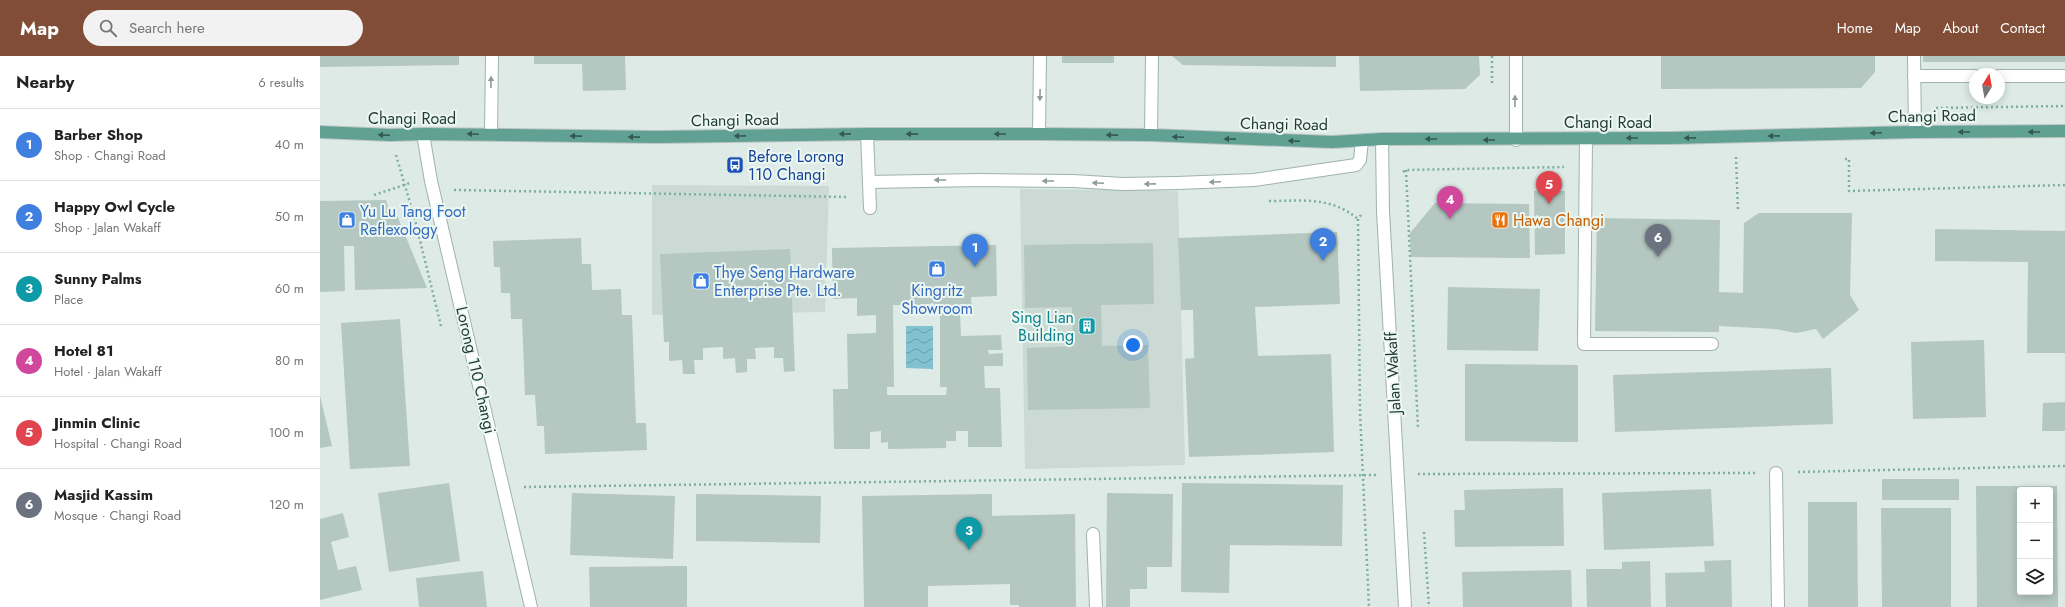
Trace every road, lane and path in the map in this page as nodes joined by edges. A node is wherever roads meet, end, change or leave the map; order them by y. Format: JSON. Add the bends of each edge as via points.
{"nodes":[{"id":1,"x":492,"y":56,"type":"edge"},
{"id":2,"x":1040,"y":56,"type":"edge"},
{"id":3,"x":1152,"y":56,"type":"edge"},
{"id":4,"x":1492,"y":56,"type":"edge"},
{"id":5,"x":1516,"y":56,"type":"edge"},
{"id":6,"x":1914,"y":56,"type":"edge"},
{"id":7,"x":1914,"y":76,"type":"junction"},
{"id":8,"x":1969,"y":76,"type":"edge"},
{"id":9,"x":2005,"y":76,"type":"edge"},
{"id":10,"x":2065,"y":76,"type":"edge"},
{"id":11,"x":1492,"y":85,"type":"dead end"},
{"id":12,"x":2065,"y":106,"type":"edge"},
{"id":13,"x":1915,"y":109,"type":"junction"},
{"id":14,"x":2065,"y":131,"type":"edge"},
{"id":15,"x":320,"y":132,"type":"edge"},
{"id":16,"x":1915,"y":132,"type":"junction"},
{"id":17,"x":423,"y":134,"type":"junction"},
{"id":18,"x":867,"y":134,"type":"junction"},
{"id":19,"x":1039,"y":134,"type":"junction"},
{"id":20,"x":491,"y":135,"type":"junction"},
{"id":21,"x":1151,"y":135,"type":"junction"},
{"id":22,"x":1736,"y":137,"type":"junction"},
{"id":23,"x":1562,"y":138,"type":"junction"},
{"id":24,"x":1586,"y":138,"type":"junction"},
{"id":25,"x":1382,"y":139,"type":"junction"},
{"id":26,"x":1362,"y":140,"type":"junction"},
{"id":27,"x":1516,"y":140,"type":"junction"},
{"id":28,"x":1845,"y":159,"type":"dead end"},
{"id":29,"x":1406,"y":170,"type":"junction"},
{"id":30,"x":431,"y":180,"type":"junction"},
{"id":31,"x":869,"y":182,"type":"junction"},
{"id":32,"x":1384,"y":184,"type":"junction"},
{"id":33,"x":2065,"y":185,"type":"edge"},
{"id":34,"x":374,"y":195,"type":"dead end"},
{"id":35,"x":870,"y":208,"type":"dead end"},
{"id":36,"x":1738,"y":211,"type":"dead end"},
{"id":37,"x":1362,"y":213,"type":"dead end"},
{"id":38,"x":1712,"y":344,"type":"dead end"},
{"id":39,"x":1419,"y":435,"type":"dead end"},
{"id":40,"x":2065,"y":466,"type":"edge"},
{"id":41,"x":1420,"y":467,"type":"dead end"},
{"id":42,"x":1776,"y":473,"type":"junction"},
{"id":43,"x":1398,"y":474,"type":"junction"},
{"id":44,"x":1420,"y":474,"type":"junction"},
{"id":45,"x":1362,"y":475,"type":"junction"},
{"id":46,"x":1421,"y":482,"type":"dead end"},
{"id":47,"x":504,"y":488,"type":"junction"},
{"id":48,"x":1424,"y":529,"type":"dead end"},
{"id":49,"x":1093,"y":534,"type":"dead end"},
{"id":50,"x":531,"y":607,"type":"edge"},
{"id":51,"x":1096,"y":607,"type":"edge"},
{"id":52,"x":1369,"y":607,"type":"edge"},
{"id":53,"x":1405,"y":607,"type":"edge"},
{"id":54,"x":1429,"y":607,"type":"edge"},
{"id":55,"x":1778,"y":607,"type":"edge"}],
"edges":[{"from":20,"to":1,"type":"street","one_way":true},
{"from":2,"to":19,"type":"street","one_way":true},
{"from":3,"to":21,"type":"street"},
{"from":4,"to":11,"type":"path"},
{"from":27,"to":5,"type":"street","one_way":true},
{"from":6,"to":7,"type":"street"},
{"from":7,"to":8,"type":"street"},
{"from":7,"to":13,"type":"street"},
{"from":9,"to":10,"type":"street"},
{"from":12,"to":13,"type":"path"},
{"from":13,"to":16,"type":"street"},
{"from":14,"to":16,"type":"main road","name":"Changi Road","one_way":true},
{"from":17,"to":15,"type":"main road","name":"Changi Road","one_way":true},
{"from":16,"to":22,"type":"main road","name":"Changi Road","one_way":true},
{"from":20,"to":17,"type":"main road","name":"Changi Road","one_way":true},
{"from":17,"to":30,"type":"street","name":"Lorong 110 Changi"},
{"from":19,"to":18,"type":"main road","name":"Changi Road","one_way":true},
{"from":18,"to":20,"type":"main road","name":"Changi Road","one_way":true,"via":[[657,137]]},
{"from":18,"to":31,"type":"street"},
{"from":21,"to":19,"type":"main road","name":"Changi Road","one_way":true},
{"from":26,"to":21,"type":"main road","name":"Changi Road","one_way":true,"via":[[1332,142]]},
{"from":22,"to":24,"type":"main road","name":"Changi Road","one_way":true},
{"from":22,"to":36,"type":"path"},
{"from":23,"to":24,"type":"main road","name":"Changi Road"},
{"from":23,"to":27,"type":"main road","name":"Changi Road"},
{"from":23,"to":29,"type":"path","via":[[1564,169]]},
{"from":24,"to":38,"type":"street","via":[[1584,344]]},
{"from":25,"to":26,"type":"main road","name":"Changi Road"},
{"from":27,"to":25,"type":"main road","name":"Changi Road","one_way":true},
{"from":25,"to":32,"type":"street","name":"Jalan Wakaff"},
{"from":26,"to":31,"type":"street","one_way":true,"via":[[1360,160],[1356,165],[1254,180],[1123,184],[1010,180]]},
{"from":28,"to":33,"type":"path","via":[[1849,159],[1849,191]]},
{"from":29,"to":32,"type":"path"},
{"from":29,"to":39,"type":"path"},
{"from":30,"to":34,"type":"path","via":[[405,184]]},
{"from":30,"to":47,"type":"street","name":"Lorong 110 Changi"},
{"from":31,"to":35,"type":"street"},
{"from":32,"to":43,"type":"street","name":"Jalan Wakaff","via":[[1383,211]]},
{"from":37,"to":45,"type":"path","via":[[1358,219]]},
{"from":40,"to":42,"type":"path"},
{"from":41,"to":44,"type":"path"},
{"from":42,"to":44,"type":"path"},
{"from":42,"to":55,"type":"street"},
{"from":43,"to":44,"type":"path"},
{"from":43,"to":45,"type":"path"},
{"from":43,"to":53,"type":"street","name":"Jalan Wakaff"},
{"from":44,"to":46,"type":"path"},
{"from":45,"to":47,"type":"path"},
{"from":45,"to":52,"type":"path"},
{"from":47,"to":50,"type":"street","name":"Lorong 110 Changi"},
{"from":48,"to":54,"type":"path"},
{"from":49,"to":51,"type":"street"}]}
